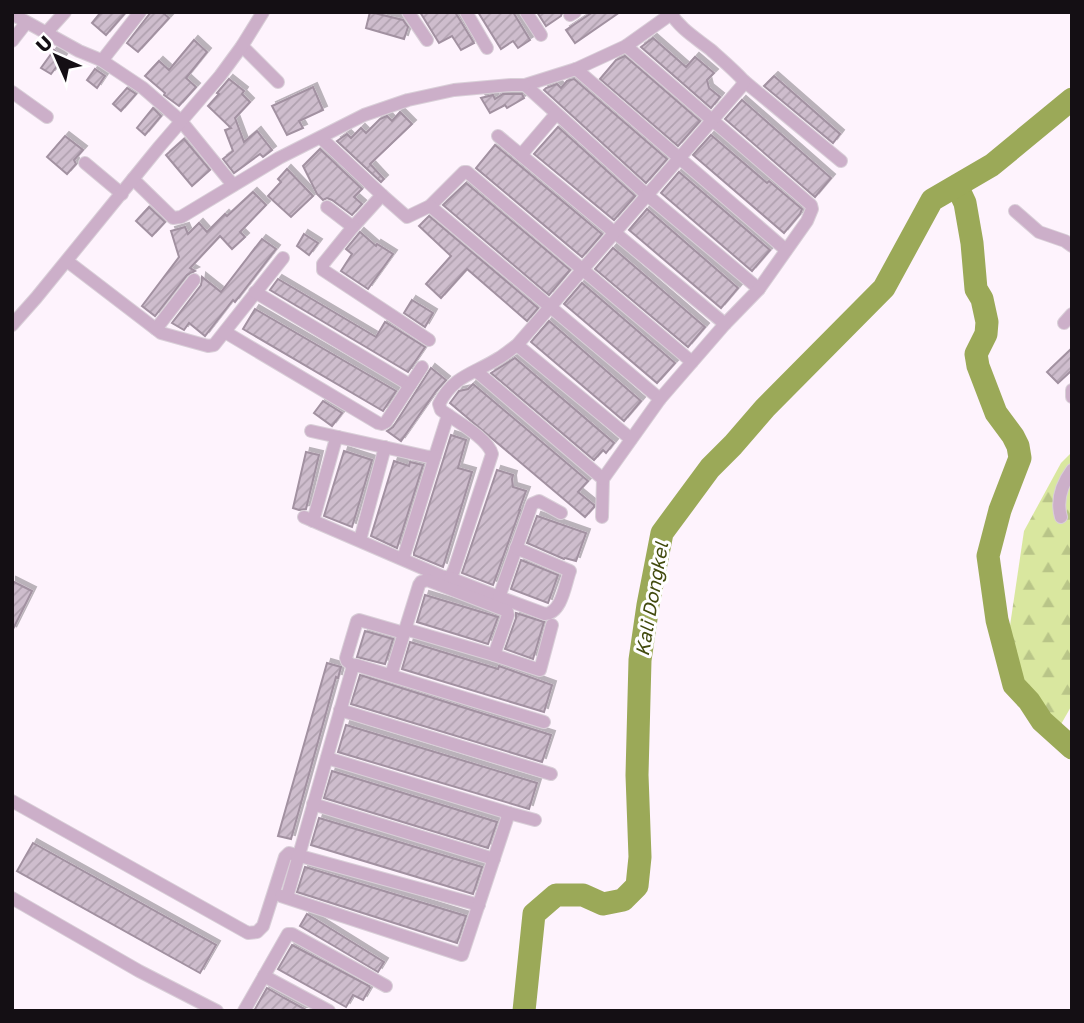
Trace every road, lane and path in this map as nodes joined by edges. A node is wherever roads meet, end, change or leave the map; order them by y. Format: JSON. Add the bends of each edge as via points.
{"nodes":[{"id":1,"x":65,"y":12,"type":"edge"},
{"id":2,"x":140,"y":12,"type":"edge"},
{"id":3,"x":263,"y":12,"type":"edge"},
{"id":4,"x":408,"y":12,"type":"edge"},
{"id":5,"x":466,"y":12,"type":"edge"},
{"id":6,"x":526,"y":12,"type":"edge"},
{"id":7,"x":670,"y":13,"type":"edge"},
{"id":8,"x":12,"y":14,"type":"edge"},
{"id":9,"x":26,"y":23,"type":"junction"},
{"id":10,"x":46,"y":33,"type":"junction"},
{"id":11,"x":541,"y":36,"type":"dead end"},
{"id":12,"x":427,"y":40,"type":"dead end"},
{"id":13,"x":12,"y":41,"type":"edge"},
{"id":14,"x":242,"y":46,"type":"junction"},
{"id":15,"x":626,"y":46,"type":"junction"},
{"id":16,"x":487,"y":48,"type":"dead end"},
{"id":17,"x":101,"y":60,"type":"junction"},
{"id":18,"x":576,"y":69,"type":"junction"},
{"id":19,"x":744,"y":81,"type":"junction"},
{"id":20,"x":278,"y":82,"type":"dead end"},
{"id":21,"x":525,"y":85,"type":"junction"},
{"id":22,"x":12,"y":92,"type":"edge"},
{"id":23,"x":556,"y":114,"type":"junction"},
{"id":24,"x":47,"y":117,"type":"dead end"},
{"id":25,"x":181,"y":121,"type":"junction"},
{"id":26,"x":712,"y":121,"type":"junction"},
{"id":27,"x":498,"y":136,"type":"dead end"},
{"id":28,"x":321,"y":138,"type":"junction"},
{"id":29,"x":521,"y":155,"type":"junction"},
{"id":30,"x":680,"y":157,"type":"junction"},
{"id":31,"x":841,"y":161,"type":"dead end"},
{"id":32,"x":85,"y":163,"type":"dead end"},
{"id":33,"x":133,"y":179,"type":"junction"},
{"id":34,"x":233,"y":185,"type":"junction"},
{"id":35,"x":122,"y":194,"type":"junction"},
{"id":36,"x":382,"y":195,"type":"junction"},
{"id":37,"x":648,"y":195,"type":"junction"},
{"id":38,"x":430,"y":206,"type":"junction"},
{"id":39,"x":327,"y":207,"type":"dead end"},
{"id":40,"x":1015,"y":211,"type":"dead end"},
{"id":41,"x":353,"y":228,"type":"junction"},
{"id":42,"x":615,"y":232,"type":"junction"},
{"id":43,"x":1072,"y":246,"type":"edge"},
{"id":44,"x":786,"y":250,"type":"junction"},
{"id":45,"x":283,"y":258,"type":"dead end"},
{"id":46,"x":66,"y":261,"type":"junction"},
{"id":47,"x":583,"y":270,"type":"junction"},
{"id":48,"x":194,"y":280,"type":"dead end"},
{"id":49,"x":759,"y":289,"type":"junction"},
{"id":50,"x":255,"y":292,"type":"junction"},
{"id":51,"x":550,"y":308,"type":"junction"},
{"id":52,"x":725,"y":324,"type":"junction"},
{"id":53,"x":12,"y":325,"type":"edge"},
{"id":54,"x":156,"y":329,"type":"junction"},
{"id":55,"x":225,"y":332,"type":"junction"},
{"id":56,"x":429,"y":340,"type":"dead end"},
{"id":57,"x":517,"y":345,"type":"junction"},
{"id":58,"x":692,"y":362,"type":"junction"},
{"id":59,"x":422,"y":367,"type":"dead end"},
{"id":60,"x":475,"y":371,"type":"junction"},
{"id":61,"x":410,"y":385,"type":"junction"},
{"id":62,"x":1072,"y":390,"type":"edge"},
{"id":63,"x":1072,"y":397,"type":"edge"},
{"id":64,"x":660,"y":399,"type":"junction"},
{"id":65,"x":448,"y":415,"type":"junction"},
{"id":66,"x":311,"y":431,"type":"dead end"},
{"id":67,"x":338,"y":437,"type":"junction"},
{"id":68,"x":631,"y":439,"type":"junction"},
{"id":69,"x":386,"y":447,"type":"junction"},
{"id":70,"x":435,"y":456,"type":"junction"},
{"id":71,"x":1072,"y":470,"type":"edge"},
{"id":72,"x":603,"y":479,"type":"junction"},
{"id":73,"x":561,"y":513,"type":"dead end"},
{"id":74,"x":602,"y":517,"type":"dead end"},
{"id":75,"x":1060,"y":517,"type":"dead end"},
{"id":76,"x":360,"y":540,"type":"junction"},
{"id":77,"x":516,"y":548,"type":"junction"},
{"id":78,"x":403,"y":559,"type":"junction"},
{"id":79,"x":450,"y":578,"type":"junction"},
{"id":80,"x":499,"y":597,"type":"junction"},
{"id":81,"x":552,"y":625,"type":"dead end"},
{"id":82,"x":405,"y":631,"type":"junction"},
{"id":83,"x":494,"y":655,"type":"junction"},
{"id":84,"x":353,"y":666,"type":"junction"},
{"id":85,"x":391,"y":675,"type":"junction"},
{"id":86,"x":340,"y":710,"type":"junction"},
{"id":87,"x":544,"y":722,"type":"dead end"},
{"id":88,"x":327,"y":758,"type":"junction"},
{"id":89,"x":551,"y":774,"type":"dead end"},
{"id":90,"x":12,"y":801,"type":"edge"},
{"id":91,"x":313,"y":804,"type":"junction"},
{"id":92,"x":509,"y":813,"type":"junction"},
{"id":93,"x":535,"y":820,"type":"dead end"},
{"id":94,"x":298,"y":855,"type":"junction"},
{"id":95,"x":494,"y":859,"type":"junction"},
{"id":96,"x":280,"y":895,"type":"junction"},
{"id":97,"x":12,"y":898,"type":"edge"},
{"id":98,"x":479,"y":905,"type":"junction"},
{"id":99,"x":264,"y":976,"type":"junction"},
{"id":100,"x":386,"y":986,"type":"dead end"},
{"id":101,"x":217,"y":1011,"type":"edge"},
{"id":102,"x":244,"y":1011,"type":"edge"},
{"id":103,"x":329,"y":1011,"type":"edge"}],
"edges":[{"from":1,"to":10,"type":"street"},
{"from":2,"to":17,"type":"street"},
{"from":3,"to":14,"type":"street"},
{"from":4,"to":12,"type":"street"},
{"from":5,"to":16,"type":"street"},
{"from":6,"to":11,"type":"street"},
{"from":7,"to":15,"type":"street"},
{"from":7,"to":19,"type":"street","via":[[682,29]]},
{"from":8,"to":9,"type":"street"},
{"from":9,"to":10,"type":"street"},
{"from":9,"to":13,"type":"street"},
{"from":10,"to":17,"type":"street"},
{"from":14,"to":20,"type":"street"},
{"from":14,"to":25,"type":"street"},
{"from":15,"to":18,"type":"street"},
{"from":15,"to":26,"type":"street"},
{"from":17,"to":25,"type":"street"},
{"from":18,"to":21,"type":"street"},
{"from":18,"to":30,"type":"street"},
{"from":19,"to":26,"type":"street"},
{"from":19,"to":31,"type":"street"},
{"from":21,"to":23,"type":"street"},
{"from":21,"to":28,"type":"street","via":[[454,90],[408,100],[364,115]]},
{"from":22,"to":24,"type":"street"},
{"from":23,"to":29,"type":"street"},
{"from":23,"to":37,"type":"street"},
{"from":25,"to":33,"type":"street"},
{"from":25,"to":34,"type":"street"},
{"from":26,"to":30,"type":"street"},
{"from":26,"to":44,"type":"street","via":[[811,205],[807,221]]},
{"from":27,"to":29,"type":"street"},
{"from":28,"to":34,"type":"street"},
{"from":28,"to":36,"type":"street"},
{"from":29,"to":42,"type":"street"},
{"from":30,"to":37,"type":"street"},
{"from":30,"to":44,"type":"street"},
{"from":32,"to":35,"type":"street"},
{"from":33,"to":34,"type":"street","via":[[173,218]]},
{"from":33,"to":35,"type":"street"},
{"from":35,"to":46,"type":"street"},
{"from":36,"to":38,"type":"street","via":[[407,217]]},
{"from":36,"to":41,"type":"street"},
{"from":37,"to":42,"type":"street"},
{"from":37,"to":49,"type":"street"},
{"from":38,"to":47,"type":"street","via":[[467,172]]},
{"from":38,"to":51,"type":"street"},
{"from":39,"to":41,"type":"street"},
{"from":40,"to":43,"type":"street","via":[[1039,232]]},
{"from":41,"to":56,"type":"street","via":[[323,270]]},
{"from":42,"to":47,"type":"street"},
{"from":42,"to":52,"type":"street"},
{"from":44,"to":49,"type":"street"},
{"from":45,"to":50,"type":"street"},
{"from":46,"to":53,"type":"street"},
{"from":46,"to":54,"type":"street"},
{"from":47,"to":51,"type":"street"},
{"from":47,"to":58,"type":"street"},
{"from":48,"to":54,"type":"street"},
{"from":49,"to":52,"type":"street"},
{"from":50,"to":55,"type":"street"},
{"from":50,"to":61,"type":"street"},
{"from":51,"to":57,"type":"street"},
{"from":51,"to":64,"type":"street"},
{"from":52,"to":58,"type":"street"},
{"from":54,"to":55,"type":"street","via":[[208,346]]},
{"from":55,"to":61,"type":"street","via":[[378,424],[386,422]]},
{"from":57,"to":60,"type":"street"},
{"from":57,"to":68,"type":"street"},
{"from":58,"to":64,"type":"street"},
{"from":59,"to":61,"type":"street"},
{"from":60,"to":65,"type":"street","via":[[460,378],[443,396],[439,404]]},
{"from":60,"to":72,"type":"street"},
{"from":62,"to":63,"type":"street"},
{"from":64,"to":68,"type":"street"},
{"from":65,"to":70,"type":"street"},
{"from":65,"to":79,"type":"street","via":[[479,437],[492,454]]},
{"from":66,"to":67,"type":"street"},
{"from":67,"to":69,"type":"street"},
{"from":67,"to":76,"type":"street","via":[[309,519]]},
{"from":68,"to":72,"type":"street"},
{"from":69,"to":70,"type":"street"},
{"from":69,"to":76,"type":"street"},
{"from":70,"to":78,"type":"street"},
{"from":71,"to":75,"type":"street","via":[[1060,492]]},
{"from":72,"to":74,"type":"street"},
{"from":73,"to":77,"type":"street","via":[[538,501],[532,504]]},
{"from":76,"to":78,"type":"street"},
{"from":77,"to":80,"type":"street"},
{"from":77,"to":80,"type":"street","via":[[570,571],[551,614]]},
{"from":78,"to":79,"type":"street"},
{"from":79,"to":80,"type":"street"},
{"from":81,"to":83,"type":"street","via":[[540,670]]},
{"from":82,"to":83,"type":"street"},
{"from":82,"to":83,"type":"street","via":[[419,584],[427,580],[507,611]]},
{"from":82,"to":84,"type":"street","via":[[357,621],[346,658]]},
{"from":82,"to":85,"type":"street"},
{"from":84,"to":85,"type":"street"},
{"from":84,"to":86,"type":"street"},
{"from":85,"to":87,"type":"street"},
{"from":86,"to":88,"type":"street"},
{"from":86,"to":89,"type":"street"},
{"from":88,"to":91,"type":"street"},
{"from":88,"to":92,"type":"street"},
{"from":90,"to":96,"type":"street","via":[[248,933],[263,926]]},
{"from":91,"to":94,"type":"street"},
{"from":91,"to":95,"type":"street"},
{"from":92,"to":93,"type":"street"},
{"from":92,"to":95,"type":"street"},
{"from":94,"to":96,"type":"street","via":[[287,853]]},
{"from":94,"to":98,"type":"street"},
{"from":95,"to":98,"type":"street"},
{"from":96,"to":98,"type":"street","via":[[460,955]]},
{"from":97,"to":101,"type":"street"},
{"from":99,"to":100,"type":"street","via":[[292,934]]},
{"from":99,"to":102,"type":"street"},
{"from":99,"to":103,"type":"street"}]}
